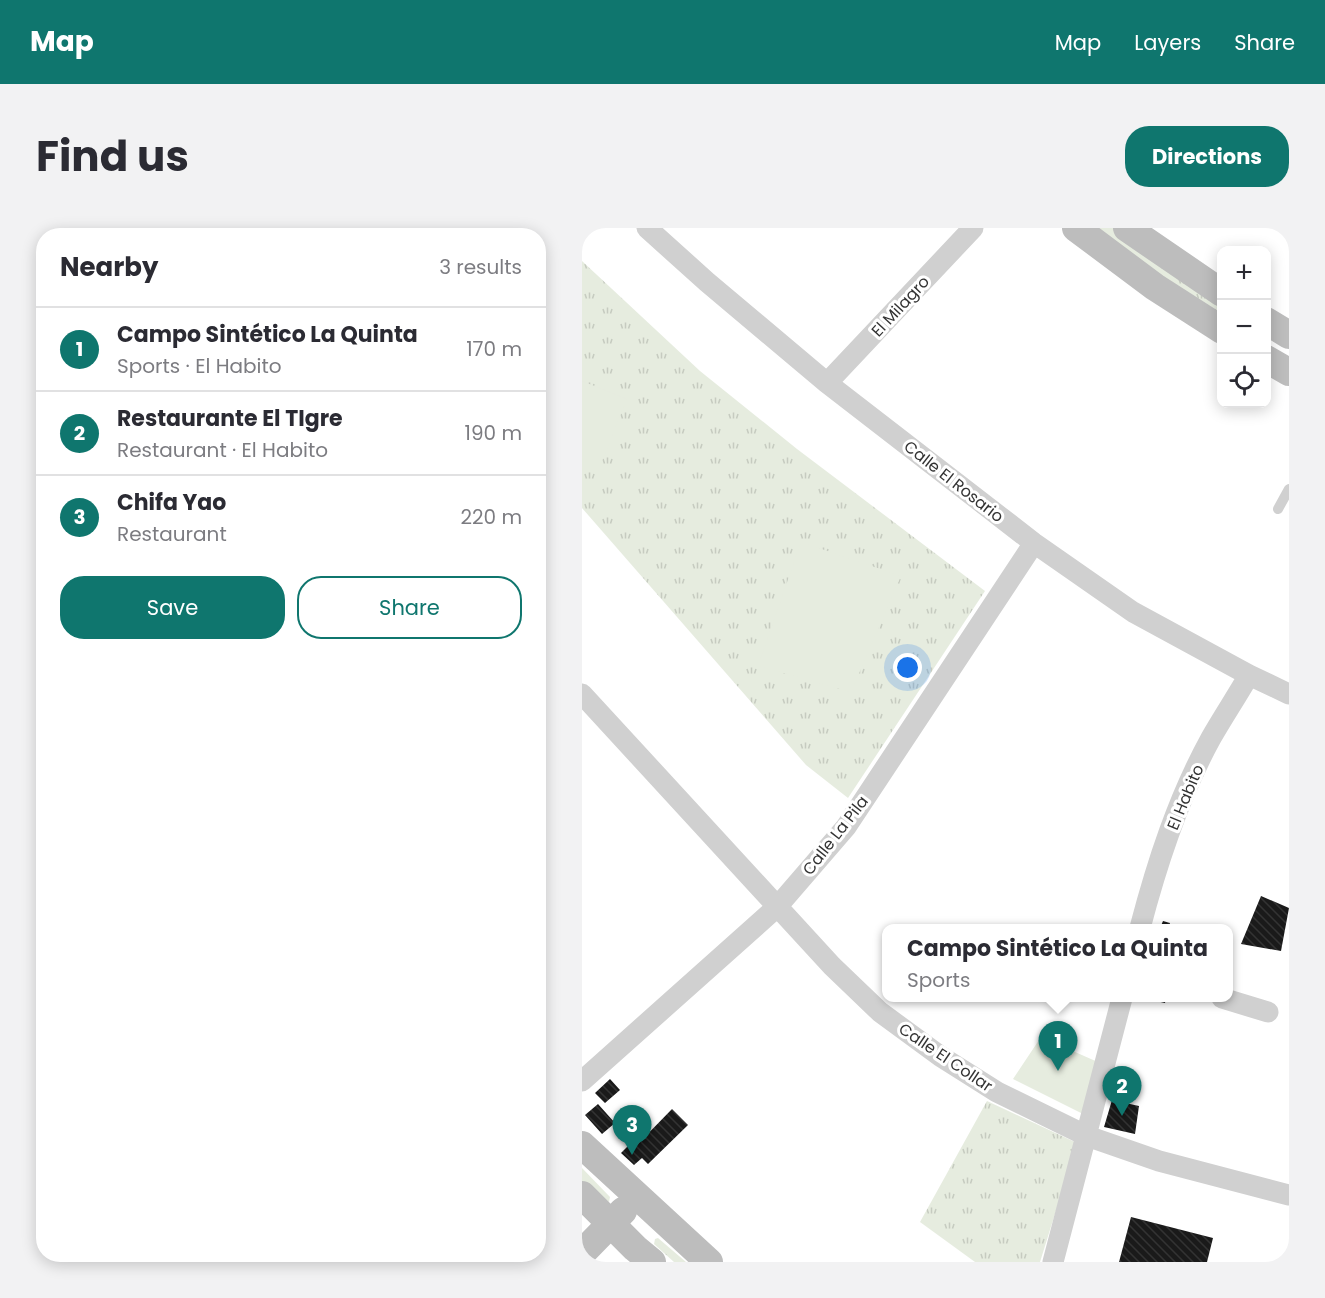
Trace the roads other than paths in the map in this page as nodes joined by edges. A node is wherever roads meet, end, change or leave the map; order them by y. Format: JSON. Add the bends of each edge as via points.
{"nodes":[{"id":1,"x":648,"y":228,"type":"edge"},
{"id":2,"x":973,"y":228,"type":"edge"},
{"id":3,"x":1076,"y":228,"type":"edge"},
{"id":4,"x":1127,"y":228,"type":"edge"},
{"id":5,"x":1217,"y":290,"type":"edge"},
{"id":6,"x":1271,"y":324,"type":"edge"},
{"id":7,"x":1217,"y":327,"type":"edge"},
{"id":8,"x":1289,"y":335,"type":"edge"},
{"id":9,"x":1271,"y":362,"type":"edge"},
{"id":10,"x":1289,"y":372,"type":"edge"},
{"id":11,"x":826,"y":383,"type":"junction"},
{"id":12,"x":1289,"y":489,"type":"edge"},
{"id":13,"x":1278,"y":510,"type":"dead end"},
{"id":14,"x":1034,"y":543,"type":"junction"},
{"id":15,"x":1250,"y":675,"type":"junction"},
{"id":16,"x":582,"y":694,"type":"edge"},
{"id":17,"x":1289,"y":694,"type":"edge"},
{"id":18,"x":777,"y":907,"type":"junction"},
{"id":19,"x":1141,"y":924,"type":"edge"},
{"id":20,"x":1233,"y":1001,"type":"edge"},
{"id":21,"x":1121,"y":1002,"type":"edge"},
{"id":22,"x":1268,"y":1012,"type":"dead end"},
{"id":23,"x":582,"y":1081,"type":"edge"},
{"id":24,"x":1088,"y":1136,"type":"junction"},
{"id":25,"x":582,"y":1145,"type":"edge"},
{"id":26,"x":1289,"y":1194,"type":"edge"},
{"id":27,"x":582,"y":1195,"type":"edge"},
{"id":28,"x":637,"y":1196,"type":"junction"},
{"id":29,"x":663,"y":1220,"type":"junction"},
{"id":30,"x":611,"y":1224,"type":"junction"},
{"id":31,"x":582,"y":1253,"type":"edge"},
{"id":32,"x":636,"y":1257,"type":"edge"},
{"id":33,"x":709,"y":1262,"type":"edge"},
{"id":34,"x":1053,"y":1262,"type":"edge"}],
"edges":[{"from":1,"to":11,"type":"street","name":"Calle El Rosario"},
{"from":2,"to":11,"type":"street","name":"El Milagro"},
{"from":3,"to":7,"type":"main road"},
{"from":4,"to":5,"type":"main road"},
{"from":6,"to":8,"type":"main road"},
{"from":9,"to":10,"type":"main road"},
{"from":11,"to":14,"type":"street","name":"Calle El Rosario"},
{"from":12,"to":13,"type":"lane"},
{"from":14,"to":15,"type":"street","name":"Calle El Rosario","via":[[1133,612]]},
{"from":14,"to":18,"type":"street","name":"Calle La Pila","via":[[846,827]]},
{"from":15,"to":17,"type":"street","name":"Calle El Rosario"},
{"from":15,"to":19,"type":"street","name":"El Habito","via":[[1211,738],[1188,785]]},
{"from":16,"to":18,"type":"street","name":"Calle El Collar"},
{"from":18,"to":23,"type":"street","name":"Calle La Pila"},
{"from":18,"to":24,"type":"street","name":"Calle El Collar","via":[[880,1012],[997,1092]]},
{"from":20,"to":22,"type":"street"},
{"from":21,"to":24,"type":"street"},
{"from":24,"to":26,"type":"street","name":"Calle El Collar","via":[[1159,1161]]},
{"from":24,"to":34,"type":"street"},
{"from":25,"to":28,"type":"main road"},
{"from":27,"to":30,"type":"main road"},
{"from":28,"to":29,"type":"main road"},
{"from":28,"to":30,"type":"main road"},
{"from":29,"to":32,"type":"main road"},
{"from":29,"to":33,"type":"main road"},
{"from":30,"to":31,"type":"main road"},
{"from":30,"to":32,"type":"main road"}]}
